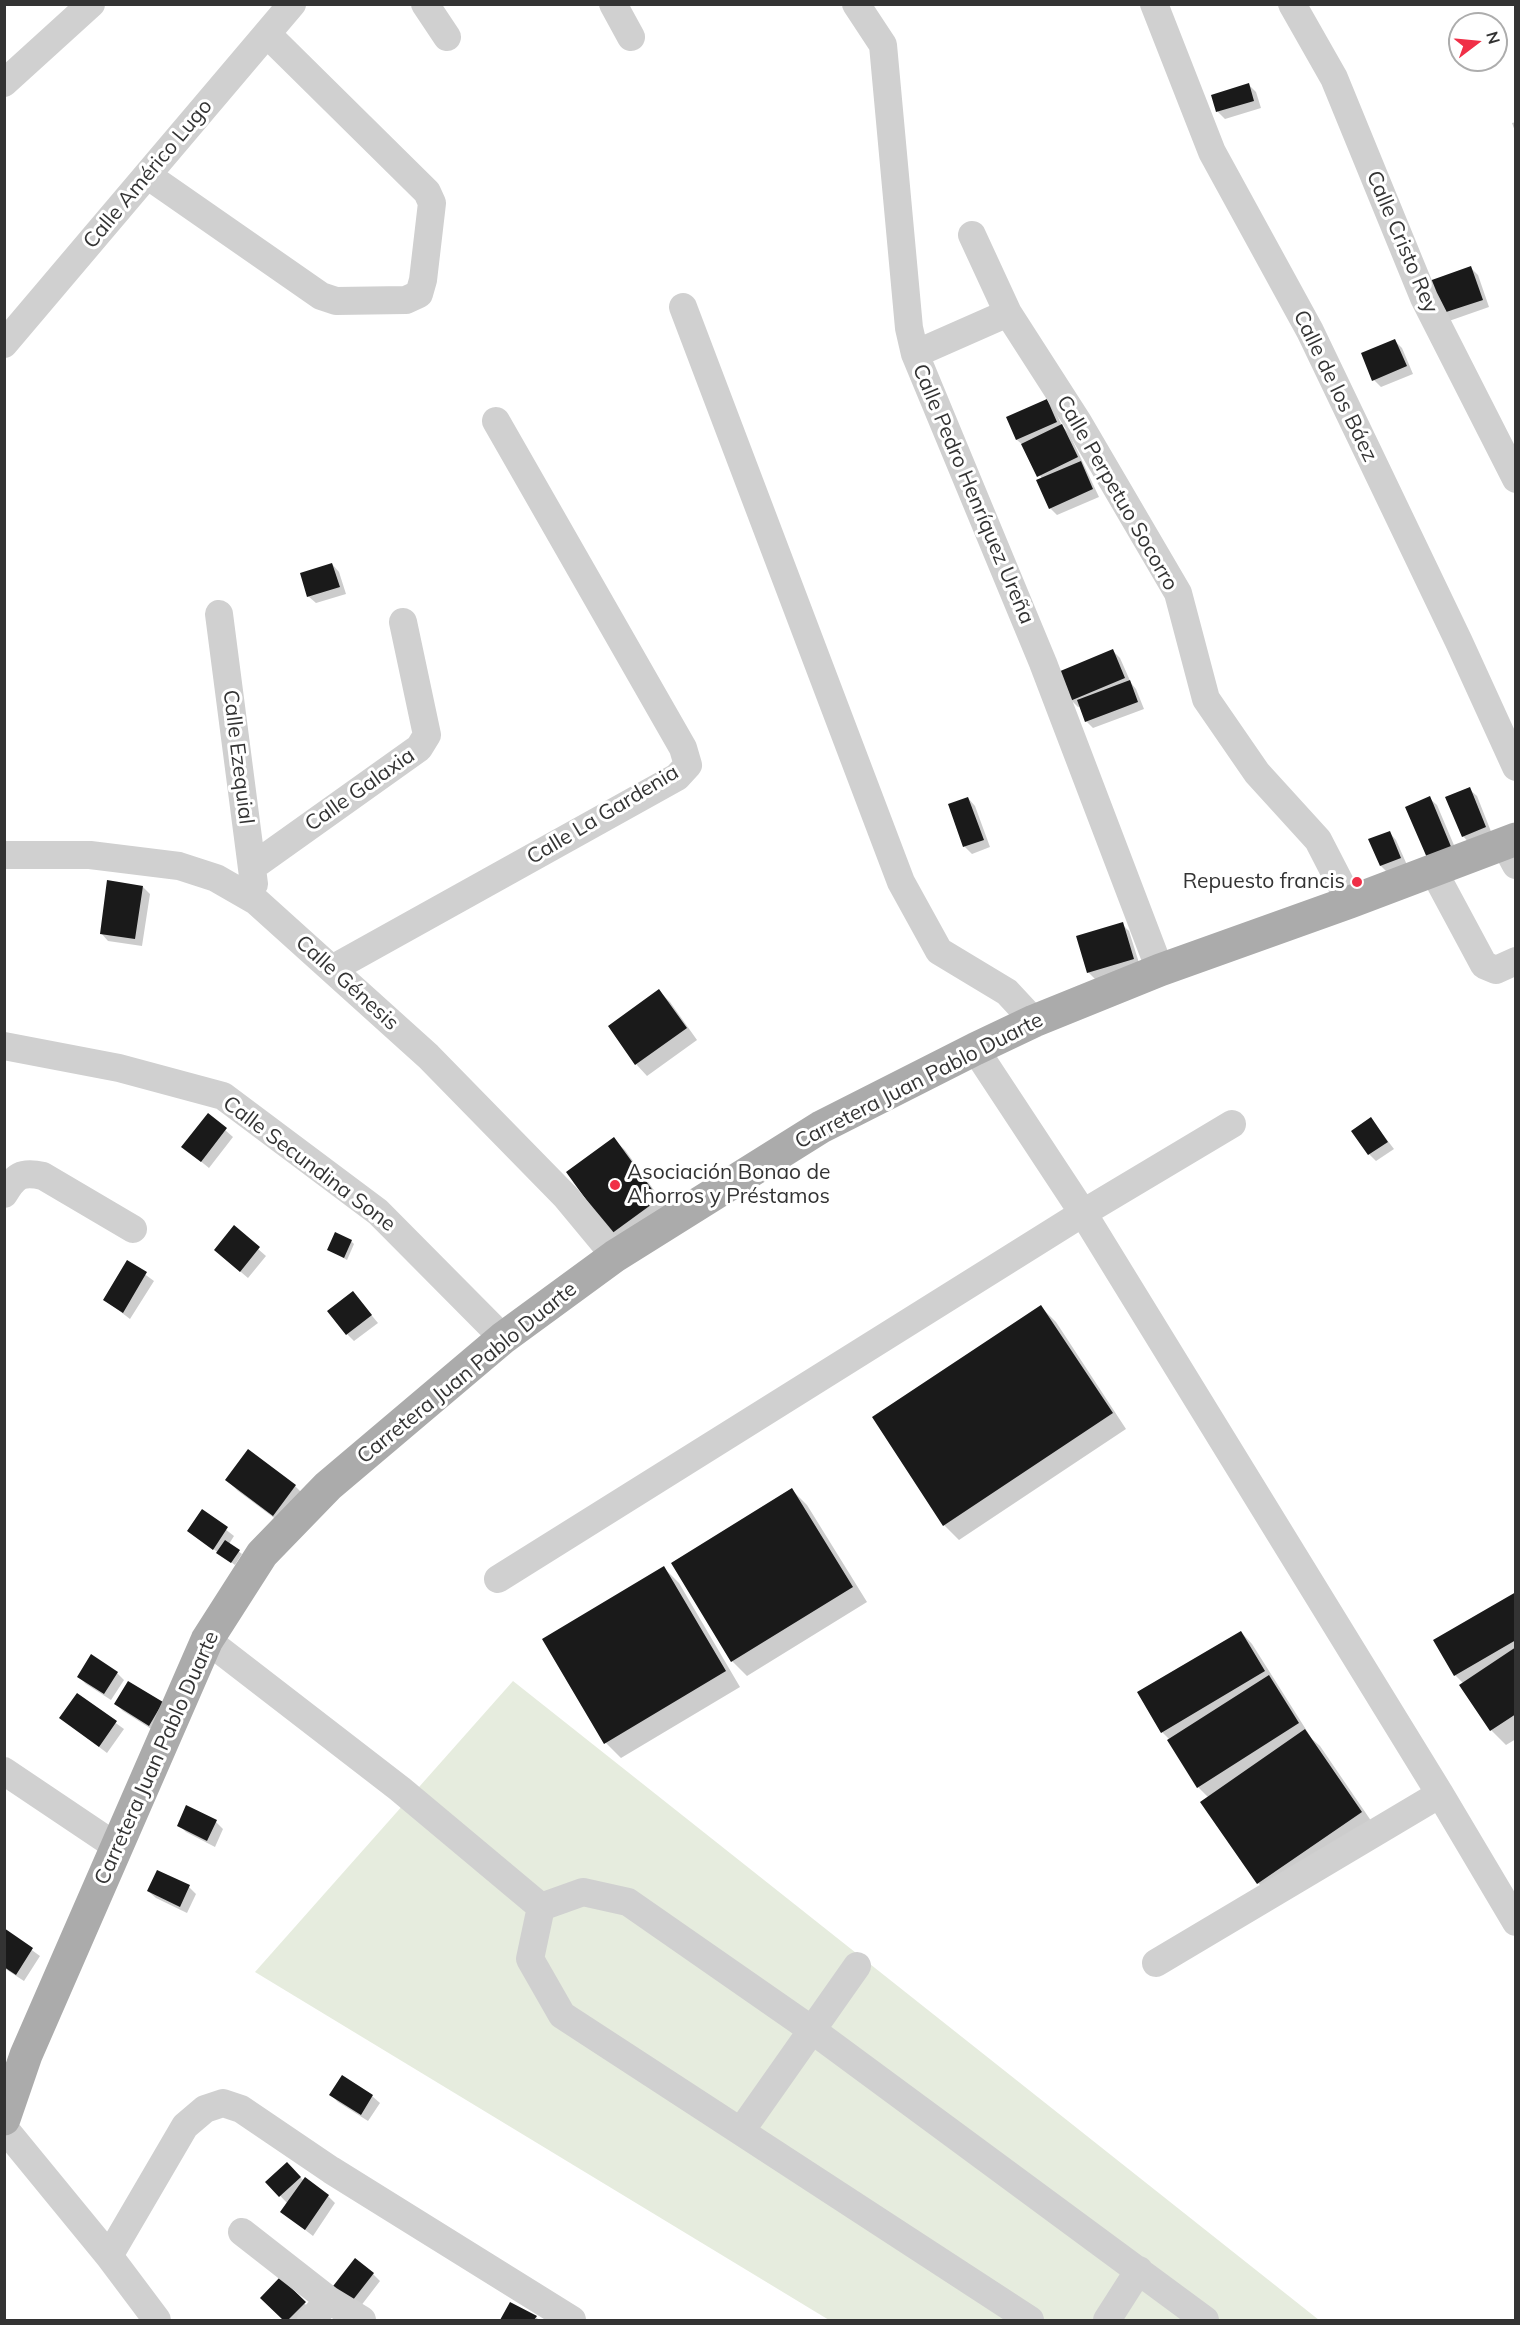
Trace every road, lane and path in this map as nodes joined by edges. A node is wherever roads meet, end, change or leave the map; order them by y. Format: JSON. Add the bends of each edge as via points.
{"nodes":[{"id":1,"x":91,"y":4,"type":"edge"},
{"id":2,"x":292,"y":4,"type":"edge"},
{"id":3,"x":425,"y":4,"type":"edge"},
{"id":4,"x":613,"y":4,"type":"edge"},
{"id":5,"x":856,"y":4,"type":"edge"},
{"id":6,"x":1154,"y":4,"type":"edge"},
{"id":7,"x":1292,"y":4,"type":"edge"},
{"id":8,"x":267,"y":34,"type":"junction"},
{"id":9,"x":447,"y":36,"type":"dead end"},
{"id":10,"x":631,"y":37,"type":"dead end"},
{"id":11,"x":4,"y":83,"type":"edge"},
{"id":12,"x":147,"y":175,"type":"junction"},
{"id":13,"x":972,"y":235,"type":"dead end"},
{"id":14,"x":683,"y":307,"type":"dead end"},
{"id":15,"x":1008,"y":313,"type":"junction"},
{"id":16,"x":4,"y":344,"type":"edge"},
{"id":17,"x":915,"y":354,"type":"junction"},
{"id":18,"x":496,"y":421,"type":"dead end"},
{"id":19,"x":1515,"y":478,"type":"edge"},
{"id":20,"x":219,"y":614,"type":"dead end"},
{"id":21,"x":403,"y":622,"type":"dead end"},
{"id":22,"x":1515,"y":767,"type":"edge"},
{"id":23,"x":1512,"y":849,"type":"edge"},
{"id":24,"x":4,"y":855,"type":"edge"},
{"id":25,"x":252,"y":867,"type":"junction"},
{"id":26,"x":1433,"y":870,"type":"junction"},
{"id":27,"x":256,"y":901,"type":"junction"},
{"id":28,"x":1350,"y":902,"type":"junction"},
{"id":29,"x":1515,"y":961,"type":"edge"},
{"id":30,"x":332,"y":969,"type":"junction"},
{"id":31,"x":1160,"y":970,"type":"junction"},
{"id":32,"x":1034,"y":1021,"type":"junction"},
{"id":33,"x":4,"y":1046,"type":"edge"},
{"id":34,"x":975,"y":1049,"type":"junction"},
{"id":35,"x":1232,"y":1124,"type":"dead end"},
{"id":36,"x":4,"y":1194,"type":"edge"},
{"id":37,"x":1083,"y":1213,"type":"junction"},
{"id":38,"x":133,"y":1229,"type":"dead end"},
{"id":39,"x":615,"y":1256,"type":"junction"},
{"id":40,"x":503,"y":1338,"type":"junction"},
{"id":41,"x":498,"y":1578,"type":"dead end"},
{"id":42,"x":207,"y":1640,"type":"junction"},
{"id":43,"x":4,"y":1771,"type":"edge"},
{"id":44,"x":1440,"y":1794,"type":"junction"},
{"id":45,"x":117,"y":1847,"type":"junction"},
{"id":46,"x":541,"y":1907,"type":"junction"},
{"id":47,"x":1515,"y":1922,"type":"edge"},
{"id":48,"x":1156,"y":1963,"type":"dead end"},
{"id":49,"x":857,"y":1965,"type":"dead end"},
{"id":50,"x":812,"y":2030,"type":"junction"},
{"id":51,"x":15,"y":2053,"type":"edge"},
{"id":52,"x":4,"y":2119,"type":"edge"},
{"id":53,"x":4,"y":2127,"type":"edge"},
{"id":54,"x":741,"y":2131,"type":"junction"},
{"id":55,"x":242,"y":2232,"type":"dead end"},
{"id":56,"x":109,"y":2256,"type":"junction"},
{"id":57,"x":1139,"y":2270,"type":"junction"},
{"id":58,"x":320,"y":2310,"type":"edge"},
{"id":59,"x":146,"y":2315,"type":"edge"},
{"id":60,"x":362,"y":2320,"type":"edge"},
{"id":61,"x":572,"y":2320,"type":"edge"},
{"id":62,"x":1030,"y":2320,"type":"edge"},
{"id":63,"x":1107,"y":2320,"type":"edge"},
{"id":64,"x":1205,"y":2320,"type":"edge"}],
"edges":[{"from":1,"to":11,"type":"street"},
{"from":2,"to":8,"type":"street","name":"Calle Américo Lugo"},
{"from":3,"to":9,"type":"street"},
{"from":4,"to":10,"type":"street"},
{"from":5,"to":17,"type":"street","name":"Calle Pedro Henríquez Ureña","via":[[883,45],[909,328]]},
{"from":6,"to":22,"type":"street","name":"Calle de los Báez","via":[[1212,152],[1310,331]]},
{"from":7,"to":19,"type":"street","name":"Calle Cristo Rey","via":[[1334,78],[1424,298]]},
{"from":8,"to":12,"type":"street","name":"Calle Américo Lugo"},
{"from":8,"to":12,"type":"street","via":[[427,192],[432,203],[419,294],[406,300],[336,301],[321,296]]},
{"from":12,"to":16,"type":"street","name":"Calle Américo Lugo"},
{"from":13,"to":15,"type":"street","name":"Calle Perpetuo Socorro"},
{"from":14,"to":32,"type":"street","via":[[901,882],[939,951],[1007,992]]},
{"from":15,"to":17,"type":"street"},
{"from":15,"to":28,"type":"street","name":"Calle Perpetuo Socorro","via":[[1078,422],[1178,593],[1206,699],[1257,773],[1318,840]]},
{"from":17,"to":31,"type":"street","name":"Calle Pedro Henríquez Ureña","via":[[1043,663]]},
{"from":18,"to":30,"type":"street","name":"Calle La Gardenia","via":[[683,748],[688,765],[677,777]]},
{"from":20,"to":25,"type":"street","name":"Calle Ezequial"},
{"from":21,"to":25,"type":"street","name":"Calle Galaxia","via":[[427,735],[424,742]]},
{"from":23,"to":26,"type":"main road","name":"Carretera Juan Pablo Duarte"},
{"from":24,"to":27,"type":"street","name":"Calle Génesis","via":[[90,855],[178,866],[216,878]]},
{"from":25,"to":27,"type":"street","name":"Calle Ezequial"},
{"from":26,"to":28,"type":"main road","name":"Carretera Juan Pablo Duarte"},
{"from":26,"to":29,"type":"street","via":[[1484,965],[1496,970]]},
{"from":27,"to":30,"type":"street","name":"Calle Génesis"},
{"from":28,"to":31,"type":"main road","name":"Carretera Juan Pablo Duarte"},
{"from":30,"to":39,"type":"street","name":"Calle Génesis","via":[[428,1056],[567,1197]]},
{"from":31,"to":32,"type":"main road","name":"Carretera Juan Pablo Duarte"},
{"from":32,"to":34,"type":"main road","name":"Carretera Juan Pablo Duarte"},
{"from":33,"to":40,"type":"street","name":"Calle Secundina Sone","via":[[119,1068],[223,1096],[378,1212]]},
{"from":34,"to":37,"type":"street"},
{"from":34,"to":39,"type":"main road","name":"Carretera Juan Pablo Duarte","via":[[821,1127]]},
{"from":35,"to":37,"type":"street"},
{"from":36,"to":38,"type":"street","via":[[13,1180],[28,1172],[43,1176]]},
{"from":37,"to":41,"type":"street"},
{"from":37,"to":44,"type":"street"},
{"from":39,"to":40,"type":"main road","name":"Carretera Juan Pablo Duarte"},
{"from":40,"to":42,"type":"main road","name":"Carretera Juan Pablo Duarte","via":[[328,1486],[262,1554]]},
{"from":42,"to":45,"type":"main road","name":"Carretera Juan Pablo Duarte"},
{"from":42,"to":46,"type":"street","via":[[400,1789]]},
{"from":43,"to":45,"type":"street"},
{"from":44,"to":47,"type":"street"},
{"from":44,"to":48,"type":"street"},
{"from":45,"to":51,"type":"main road","name":"Carretera Juan Pablo Duarte"},
{"from":46,"to":50,"type":"street","via":[[583,1892],[628,1902]]},
{"from":46,"to":54,"type":"street","via":[[530,1959],[562,2015]]},
{"from":49,"to":50,"type":"street"},
{"from":50,"to":54,"type":"street"},
{"from":50,"to":57,"type":"street"},
{"from":51,"to":52,"type":"main road","name":"Carretera Juan Pablo Duarte"},
{"from":53,"to":56,"type":"street"},
{"from":54,"to":62,"type":"street"},
{"from":55,"to":58,"type":"street"},
{"from":56,"to":59,"type":"street"},
{"from":56,"to":61,"type":"street","via":[[185,2126],[205,2109],[223,2103],[241,2109],[331,2170]]},
{"from":57,"to":63,"type":"street"},
{"from":57,"to":64,"type":"street"},
{"from":58,"to":60,"type":"street"}]}
